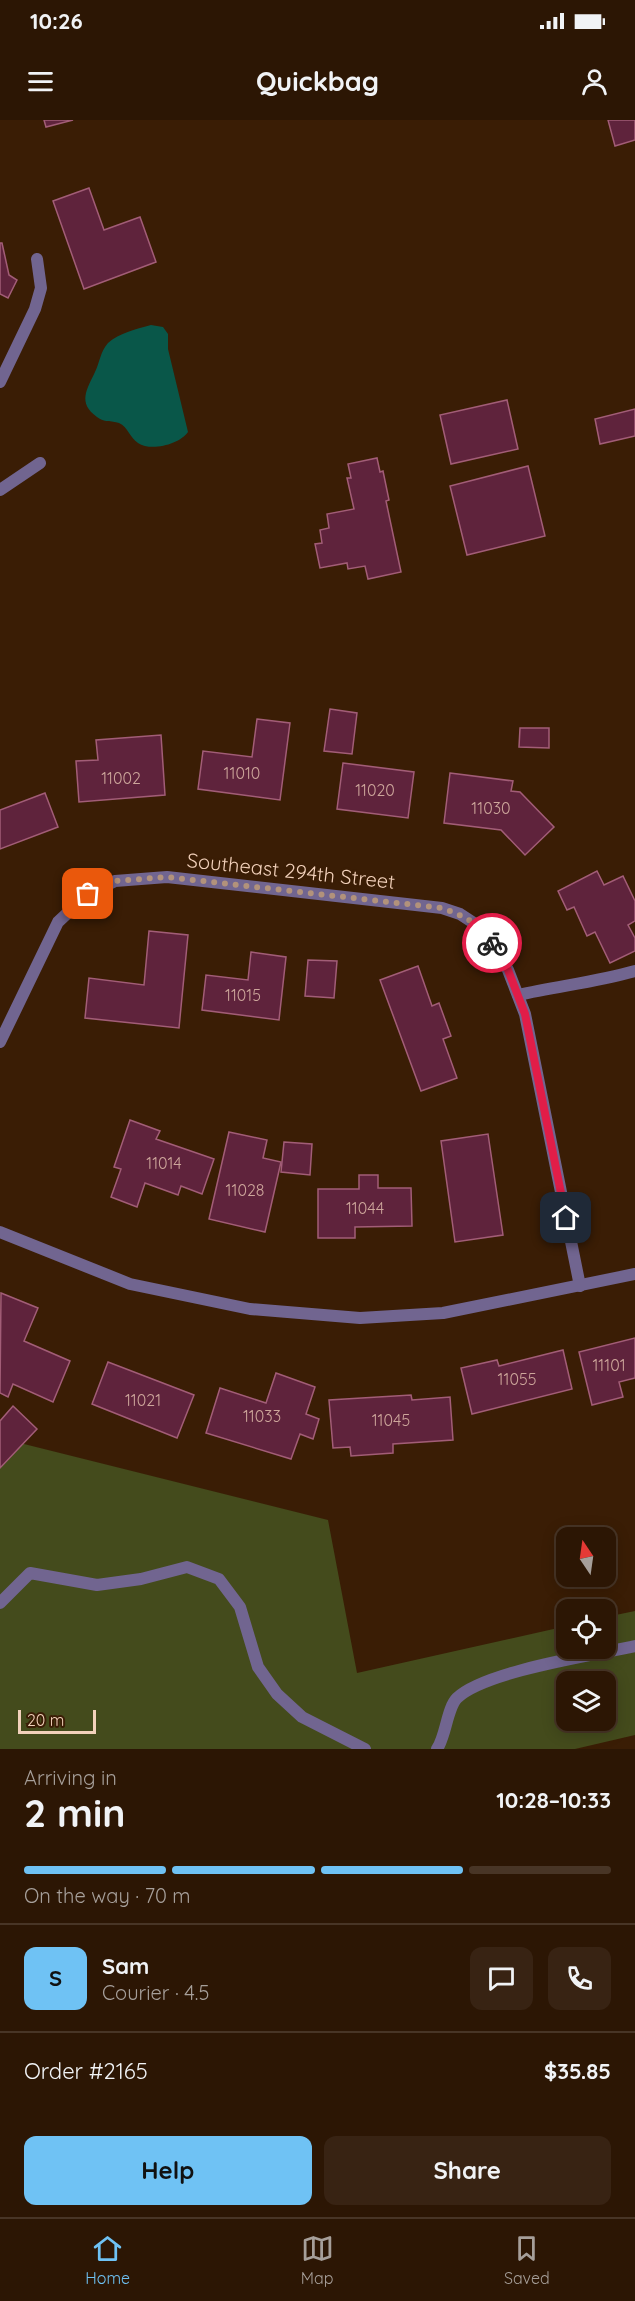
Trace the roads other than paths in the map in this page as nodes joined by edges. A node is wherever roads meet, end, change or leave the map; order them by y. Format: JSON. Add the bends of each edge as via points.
{"nodes":[{"id":1,"x":37,"y":259,"type":"dead end"},
{"id":2,"x":0,"y":382,"type":"edge"},
{"id":3,"x":40,"y":463,"type":"dead end"},
{"id":4,"x":0,"y":490,"type":"edge"},
{"id":5,"x":635,"y":971,"type":"edge"},
{"id":6,"x":518,"y":995,"type":"junction"},
{"id":7,"x":0,"y":1042,"type":"edge"},
{"id":8,"x":0,"y":1232,"type":"edge"},
{"id":9,"x":635,"y":1274,"type":"edge"},
{"id":10,"x":580,"y":1286,"type":"junction"},
{"id":11,"x":0,"y":1603,"type":"edge"},
{"id":12,"x":635,"y":1646,"type":"edge"},
{"id":13,"x":365,"y":1749,"type":"edge"},
{"id":14,"x":437,"y":1749,"type":"edge"}],
"edges":[{"from":1,"to":2,"type":"street","via":[[41,288],[35,309]]},
{"from":3,"to":4,"type":"street"},
{"from":5,"to":6,"type":"street"},
{"from":6,"to":7,"type":"street","name":"Southeast 294th Street","via":[[486,931],[460,914],[442,908],[167,877],[115,881],[88,894],[58,922]]},
{"from":6,"to":10,"type":"street"},
{"from":8,"to":10,"type":"street","via":[[130,1284],[250,1309],[360,1318],[443,1313]]},
{"from":9,"to":10,"type":"street"},
{"from":11,"to":13,"type":"street","via":[[30,1572],[97,1586],[187,1566],[219,1579],[240,1607],[258,1667],[277,1694],[302,1718]]},
{"from":12,"to":14,"type":"street","via":[[515,1671],[478,1685],[456,1698]]}]}
